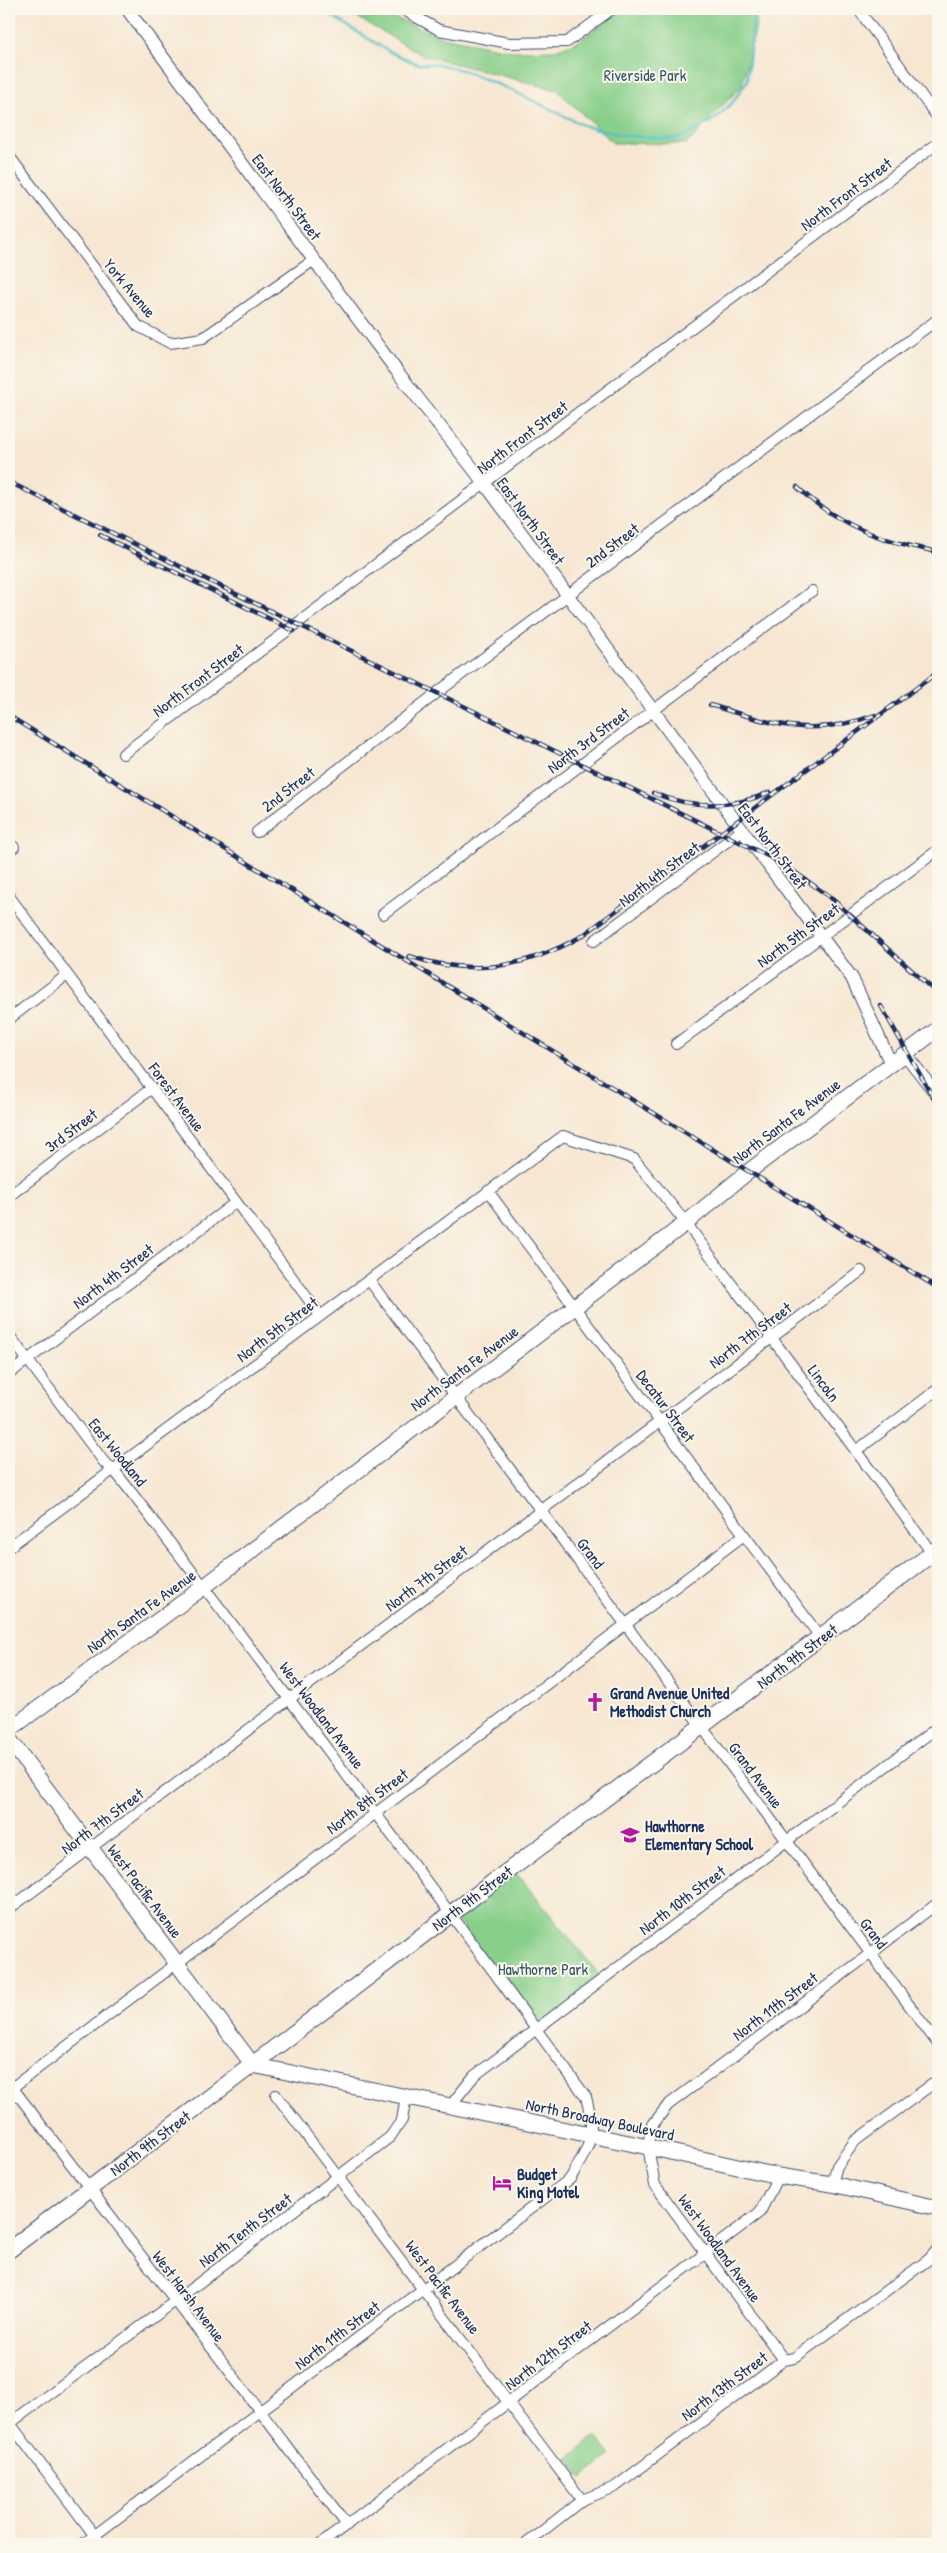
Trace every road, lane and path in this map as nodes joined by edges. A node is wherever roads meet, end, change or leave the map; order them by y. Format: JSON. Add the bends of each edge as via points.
{"nodes":[{"id":1,"x":127,"y":9,"type":"edge"},
{"id":2,"x":402,"y":9,"type":"edge"},
{"id":3,"x":612,"y":9,"type":"edge"},
{"id":4,"x":858,"y":9,"type":"edge"},
{"id":5,"x":938,"y":118,"type":"edge"},
{"id":6,"x":938,"y":143,"type":"edge"},
{"id":7,"x":9,"y":156,"type":"edge"},
{"id":8,"x":314,"y":260,"type":"junction"},
{"id":9,"x":938,"y":319,"type":"edge"},
{"id":10,"x":484,"y":484,"type":"junction"},
{"id":11,"x":812,"y":591,"type":"dead end"},
{"id":12,"x":567,"y":597,"type":"junction"},
{"id":13,"x":652,"y":710,"type":"junction"},
{"id":14,"x":123,"y":754,"type":"dead end"},
{"id":15,"x":741,"y":831,"type":"junction"},
{"id":16,"x":257,"y":832,"type":"dead end"},
{"id":17,"x":938,"y":850,"type":"edge"},
{"id":18,"x":9,"y":896,"type":"edge"},
{"id":19,"x":383,"y":914,"type":"dead end"},
{"id":20,"x":820,"y":937,"type":"junction"},
{"id":21,"x":594,"y":941,"type":"dead end"},
{"id":22,"x":68,"y":975,"type":"junction"},
{"id":23,"x":9,"y":1019,"type":"edge"},
{"id":24,"x":938,"y":1029,"type":"edge"},
{"id":25,"x":676,"y":1044,"type":"dead end"},
{"id":26,"x":905,"y":1054,"type":"junction"},
{"id":27,"x":891,"y":1064,"type":"junction"},
{"id":28,"x":152,"y":1088,"type":"junction"},
{"id":29,"x":938,"y":1096,"type":"edge"},
{"id":30,"x":563,"y":1136,"type":"joint"},
{"id":31,"x":488,"y":1191,"type":"junction"},
{"id":32,"x":9,"y":1196,"type":"edge"},
{"id":33,"x":236,"y":1202,"type":"junction"},
{"id":34,"x":686,"y":1223,"type":"junction"},
{"id":35,"x":861,"y":1271,"type":"dead end"},
{"id":36,"x":369,"y":1280,"type":"junction"},
{"id":37,"x":574,"y":1307,"type":"junction"},
{"id":38,"x":320,"y":1316,"type":"junction"},
{"id":39,"x":9,"y":1335,"type":"edge"},
{"id":40,"x":772,"y":1338,"type":"junction"},
{"id":41,"x":28,"y":1360,"type":"junction"},
{"id":42,"x":9,"y":1374,"type":"edge"},
{"id":43,"x":938,"y":1389,"type":"edge"},
{"id":44,"x":456,"y":1396,"type":"junction"},
{"id":45,"x":659,"y":1422,"type":"junction"},
{"id":46,"x":856,"y":1451,"type":"junction"},
{"id":47,"x":114,"y":1470,"type":"junction"},
{"id":48,"x":541,"y":1511,"type":"junction"},
{"id":49,"x":744,"y":1535,"type":"junction"},
{"id":50,"x":9,"y":1547,"type":"edge"},
{"id":51,"x":936,"y":1554,"type":"edge"},
{"id":52,"x":204,"y":1586,"type":"junction"},
{"id":53,"x":625,"y":1624,"type":"junction"},
{"id":54,"x":821,"y":1638,"type":"junction"},
{"id":55,"x":291,"y":1698,"type":"junction"},
{"id":56,"x":938,"y":1727,"type":"edge"},
{"id":57,"x":702,"y":1728,"type":"junction"},
{"id":58,"x":9,"y":1730,"type":"edge"},
{"id":59,"x":9,"y":1739,"type":"edge"},
{"id":60,"x":376,"y":1812,"type":"junction"},
{"id":61,"x":786,"y":1840,"type":"junction"},
{"id":62,"x":90,"y":1848,"type":"junction"},
{"id":63,"x":938,"y":1903,"type":"edge"},
{"id":64,"x":9,"y":1909,"type":"edge"},
{"id":65,"x":452,"y":1912,"type":"junction"},
{"id":66,"x":871,"y":1954,"type":"junction"},
{"id":67,"x":177,"y":1963,"type":"junction"},
{"id":68,"x":536,"y":2029,"type":"junction"},
{"id":69,"x":938,"y":2044,"type":"edge"},
{"id":70,"x":253,"y":2065,"type":"junction"},
{"id":71,"x":938,"y":2080,"type":"edge"},
{"id":72,"x":10,"y":2087,"type":"edge"},
{"id":73,"x":276,"y":2095,"type":"dead end"},
{"id":74,"x":406,"y":2097,"type":"junction"},
{"id":75,"x":451,"y":2105,"type":"junction"},
{"id":76,"x":592,"y":2135,"type":"junction"},
{"id":77,"x":648,"y":2146,"type":"junction"},
{"id":78,"x":778,"y":2176,"type":"junction"},
{"id":79,"x":339,"y":2178,"type":"junction"},
{"id":80,"x":832,"y":2184,"type":"junction"},
{"id":81,"x":89,"y":2190,"type":"junction"},
{"id":82,"x":938,"y":2208,"type":"edge"},
{"id":83,"x":938,"y":2249,"type":"edge"},
{"id":84,"x":9,"y":2250,"type":"edge"},
{"id":85,"x":705,"y":2255,"type":"junction"},
{"id":86,"x":423,"y":2290,"type":"junction"},
{"id":87,"x":174,"y":2302,"type":"junction"},
{"id":88,"x":784,"y":2360,"type":"junction"},
{"id":89,"x":508,"y":2404,"type":"junction"},
{"id":90,"x":259,"y":2412,"type":"junction"},
{"id":91,"x":9,"y":2423,"type":"edge"},
{"id":92,"x":582,"y":2500,"type":"junction"},
{"id":93,"x":347,"y":2524,"type":"junction"},
{"id":94,"x":95,"y":2536,"type":"junction"},
{"id":95,"x":83,"y":2544,"type":"edge"},
{"id":96,"x":101,"y":2544,"type":"edge"},
{"id":97,"x":321,"y":2544,"type":"edge"},
{"id":98,"x":526,"y":2544,"type":"edge"}],
"edges":[{"from":1,"to":8,"type":"street","name":"East North Street"},
{"from":2,"to":3,"type":"street","via":[[440,30],[509,43],[567,42]]},
{"from":4,"to":5,"type":"street"},
{"from":6,"to":10,"type":"street","name":"North Front Street"},
{"from":7,"to":8,"type":"street","name":"York Avenue","via":[[138,326],[170,343],[203,338]]},
{"from":8,"to":10,"type":"street","name":"East North Street"},
{"from":9,"to":12,"type":"street","name":"2nd Street"},
{"from":10,"to":12,"type":"street","name":"East North Street"},
{"from":10,"to":14,"type":"street","name":"North Front Street"},
{"from":11,"to":13,"type":"street","name":"North 3rd Street"},
{"from":12,"to":13,"type":"street","name":"East North Street"},
{"from":12,"to":16,"type":"street","name":"2nd Street"},
{"from":13,"to":15,"type":"street","name":"East North Street"},
{"from":13,"to":19,"type":"street","name":"North 3rd Street"},
{"from":15,"to":20,"type":"street","name":"East North Street"},
{"from":15,"to":21,"type":"street","name":"North 4th Street"},
{"from":17,"to":20,"type":"street","name":"North 5th Street"},
{"from":18,"to":22,"type":"street","name":"Forest Avenue"},
{"from":20,"to":25,"type":"street","name":"North 5th Street"},
{"from":20,"to":27,"type":"street","name":"East North Street","via":[[852,978]]},
{"from":22,"to":23,"type":"street"},
{"from":22,"to":28,"type":"street","name":"Forest Avenue"},
{"from":24,"to":26,"type":"main road","name":"North Santa Fe Avenue"},
{"from":26,"to":27,"type":"main road","name":"North Santa Fe Avenue"},
{"from":26,"to":29,"type":"street"},
{"from":27,"to":34,"type":"main road","name":"North Santa Fe Avenue"},
{"from":28,"to":32,"type":"street","name":"3rd Street"},
{"from":28,"to":33,"type":"street","name":"Forest Avenue"},
{"from":30,"to":31,"type":"street","name":"North 5th Street"},
{"from":30,"to":34,"type":"street","name":"Lincoln","via":[[634,1159]]},
{"from":31,"to":36,"type":"street","name":"North 5th Street"},
{"from":31,"to":37,"type":"street","name":"Decatur Street"},
{"from":33,"to":38,"type":"street","name":"Forest Avenue"},
{"from":33,"to":41,"type":"street","name":"North 4th Street"},
{"from":34,"to":37,"type":"main road","name":"North Santa Fe Avenue"},
{"from":34,"to":40,"type":"street","name":"Lincoln"},
{"from":35,"to":40,"type":"street","name":"North 7th Street"},
{"from":36,"to":38,"type":"street","name":"North 5th Street"},
{"from":36,"to":44,"type":"street","name":"Grand"},
{"from":37,"to":44,"type":"main road","name":"North Santa Fe Avenue"},
{"from":37,"to":45,"type":"street","name":"Decatur Street"},
{"from":38,"to":47,"type":"street","name":"North 5th Street"},
{"from":39,"to":41,"type":"street","name":"East Woodland"},
{"from":40,"to":45,"type":"street","name":"North 7th Street"},
{"from":40,"to":46,"type":"street","name":"Lincoln"},
{"from":41,"to":42,"type":"street","name":"North 4th Street"},
{"from":41,"to":47,"type":"street","name":"East Woodland","via":[[104,1462]]},
{"from":43,"to":46,"type":"street"},
{"from":44,"to":48,"type":"street","name":"Grand"},
{"from":44,"to":52,"type":"main road","name":"North Santa Fe Avenue"},
{"from":45,"to":48,"type":"street","name":"North 7th Street"},
{"from":45,"to":49,"type":"street","name":"Decatur Street"},
{"from":46,"to":51,"type":"street","name":"Lincoln"},
{"from":47,"to":50,"type":"street","name":"North 5th Street"},
{"from":47,"to":52,"type":"street","name":"East Woodland"},
{"from":48,"to":53,"type":"street","name":"Grand"},
{"from":48,"to":55,"type":"street","name":"North 7th Street"},
{"from":49,"to":53,"type":"street","name":"North 8th Street"},
{"from":49,"to":54,"type":"street","name":"Decatur Street"},
{"from":51,"to":54,"type":"main road","name":"North 9th Street"},
{"from":52,"to":55,"type":"street","name":"West Woodland Avenue"},
{"from":52,"to":58,"type":"main road","name":"North Santa Fe Avenue"},
{"from":53,"to":57,"type":"street","name":"Grand"},
{"from":53,"to":60,"type":"street","name":"North 8th Street"},
{"from":54,"to":57,"type":"main road","name":"North 9th Street"},
{"from":55,"to":60,"type":"street","name":"West Woodland Avenue"},
{"from":55,"to":62,"type":"street","name":"North 7th Street"},
{"from":56,"to":61,"type":"street","name":"North 10th Street"},
{"from":57,"to":61,"type":"street","name":"Grand Avenue"},
{"from":57,"to":65,"type":"main road","name":"North 9th Street"},
{"from":59,"to":62,"type":"main road","name":"West Pacific Avenue"},
{"from":60,"to":65,"type":"street","name":"West Woodland Avenue"},
{"from":60,"to":67,"type":"street","name":"North 8th Street"},
{"from":61,"to":66,"type":"street","name":"Grand"},
{"from":61,"to":68,"type":"street","name":"North 10th Street"},
{"from":62,"to":64,"type":"street","name":"North 7th Street"},
{"from":62,"to":67,"type":"main road","name":"West Pacific Avenue"},
{"from":63,"to":66,"type":"street","name":"North 11th Street"},
{"from":65,"to":68,"type":"street","name":"West Woodland Avenue"},
{"from":65,"to":70,"type":"main road","name":"North 9th Street"},
{"from":66,"to":69,"type":"street","name":"Grand"},
{"from":66,"to":77,"type":"street","name":"North 11th Street","via":[[668,2105],[651,2127]]},
{"from":67,"to":70,"type":"main road","name":"West Pacific Avenue"},
{"from":67,"to":72,"type":"street","name":"North 8th Street"},
{"from":68,"to":75,"type":"street","name":"North 10th Street","via":[[474,2076]]},
{"from":68,"to":76,"type":"street","name":"West Woodland Avenue","via":[[586,2096],[593,2122]]},
{"from":70,"to":74,"type":"main road","name":"North Broadway Boulevard"},
{"from":70,"to":81,"type":"main road","name":"North 9th Street"},
{"from":71,"to":80,"type":"street","via":[[854,2140],[837,2166]]},
{"from":72,"to":81,"type":"street","name":"West Harsh Avenue"},
{"from":73,"to":79,"type":"street","name":"West Pacific Avenue"},
{"from":74,"to":75,"type":"main road","name":"North Broadway Boulevard"},
{"from":74,"to":79,"type":"street","name":"North Tenth Street","via":[[402,2120],[390,2137]]},
{"from":75,"to":76,"type":"main road","name":"North Broadway Boulevard"},
{"from":76,"to":77,"type":"main road","name":"North Broadway Boulevard"},
{"from":76,"to":86,"type":"street","name":"North 11th Street","via":[[570,2179]]},
{"from":77,"to":78,"type":"main road","name":"North Broadway Boulevard"},
{"from":77,"to":85,"type":"street","name":"West Woodland Avenue","via":[[655,2185]]},
{"from":78,"to":80,"type":"main road","name":"North Broadway Boulevard"},
{"from":78,"to":85,"type":"street","name":"North 12th Street","via":[[760,2212]]},
{"from":79,"to":86,"type":"street","name":"West Pacific Avenue"},
{"from":79,"to":87,"type":"street","name":"North Tenth Street"},
{"from":80,"to":82,"type":"main road","name":"North Broadway Boulevard"},
{"from":81,"to":84,"type":"main road","name":"North 9th Street"},
{"from":81,"to":87,"type":"street","name":"West Harsh Avenue"},
{"from":83,"to":88,"type":"street","name":"North 13th Street","via":[[928,2260],[794,2358]]},
{"from":85,"to":88,"type":"street","name":"West Woodland Avenue"},
{"from":85,"to":89,"type":"street","name":"North 12th Street"},
{"from":86,"to":89,"type":"street","name":"West Pacific Avenue"},
{"from":86,"to":90,"type":"street","name":"North 11th Street"},
{"from":87,"to":90,"type":"street","name":"West Harsh Avenue"},
{"from":87,"to":91,"type":"street","name":"North Tenth Street"},
{"from":88,"to":92,"type":"street","name":"North 13th Street","via":[[615,2487]]},
{"from":89,"to":92,"type":"street","name":"West Pacific Avenue"},
{"from":89,"to":93,"type":"street","name":"North 12th Street"},
{"from":90,"to":93,"type":"street","name":"West Harsh Avenue"},
{"from":90,"to":94,"type":"street","name":"North 11th Street"},
{"from":91,"to":94,"type":"street"},
{"from":92,"to":98,"type":"street","name":"North 13th Street"},
{"from":93,"to":97,"type":"street","name":"North 12th Street"},
{"from":94,"to":95,"type":"street","name":"North 11th Street"},
{"from":94,"to":96,"type":"street"}]}
